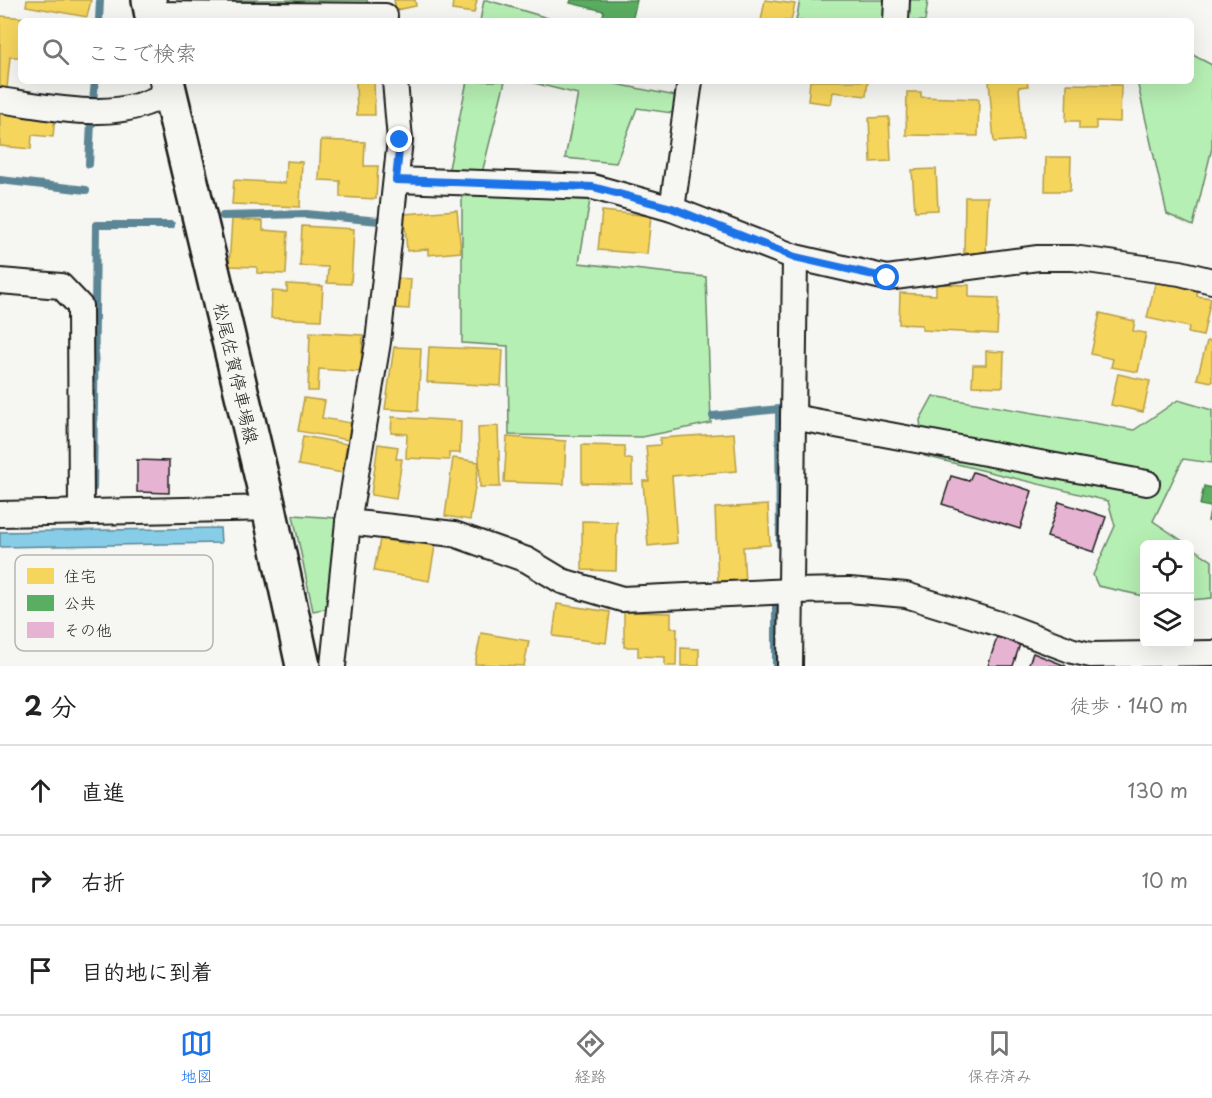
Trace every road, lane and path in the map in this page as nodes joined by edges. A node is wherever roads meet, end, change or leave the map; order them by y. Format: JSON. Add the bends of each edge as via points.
{"nodes":[{"id":1,"x":897,"y":0,"type":"edge"},
{"id":2,"x":151,"y":12,"type":"edge"},
{"id":3,"x":384,"y":12,"type":"edge"},
{"id":4,"x":896,"y":18,"type":"edge"},
{"id":5,"x":395,"y":84,"type":"edge"},
{"id":6,"x":690,"y":84,"type":"edge"},
{"id":7,"x":168,"y":87,"type":"edge"},
{"id":8,"x":0,"y":100,"type":"edge"},
{"id":9,"x":396,"y":180,"type":"junction"},
{"id":10,"x":672,"y":208,"type":"junction"},
{"id":11,"x":795,"y":257,"type":"junction"},
{"id":12,"x":0,"y":281,"type":"edge"},
{"id":13,"x":1212,"y":281,"type":"edge"},
{"id":14,"x":793,"y":417,"type":"junction"},
{"id":15,"x":1147,"y":483,"type":"dead end"},
{"id":16,"x":269,"y":508,"type":"junction"},
{"id":17,"x":81,"y":513,"type":"junction"},
{"id":18,"x":0,"y":514,"type":"edge"},
{"id":19,"x":348,"y":522,"type":"junction"},
{"id":20,"x":791,"y":591,"type":"junction"},
{"id":21,"x":1212,"y":653,"type":"edge"},
{"id":22,"x":303,"y":666,"type":"edge"},
{"id":23,"x":333,"y":666,"type":"edge"},
{"id":24,"x":790,"y":666,"type":"edge"}],
"edges":[{"from":1,"to":4,"type":"street"},
{"from":2,"to":3,"type":"street"},
{"from":5,"to":9,"type":"street","via":[[400,140]]},
{"from":6,"to":10,"type":"street"},
{"from":7,"to":8,"type":"street","via":[[151,104],[100,113]]},
{"from":7,"to":16,"type":"main road","name":"松尾佐賀停車場線"},
{"from":9,"to":10,"type":"street","via":[[593,187]]},
{"from":9,"to":19,"type":"street","via":[[378,342]]},
{"from":10,"to":11,"type":"street"},
{"from":11,"to":13,"type":"street","via":[[887,278],[1038,258],[1073,258]]},
{"from":11,"to":14,"type":"street"},
{"from":12,"to":17,"type":"street","via":[[61,286],[80,306]]},
{"from":14,"to":15,"type":"street"},
{"from":14,"to":20,"type":"street"},
{"from":16,"to":17,"type":"street"},
{"from":16,"to":22,"type":"main road","name":"松尾佐賀停車場線"},
{"from":17,"to":18,"type":"street"},
{"from":19,"to":20,"type":"street","via":[[454,534],[527,560],[562,581],[622,600]]},
{"from":19,"to":23,"type":"street"},
{"from":20,"to":21,"type":"street","via":[[849,590],[906,595],[1091,655]]},
{"from":20,"to":24,"type":"street"}]}
